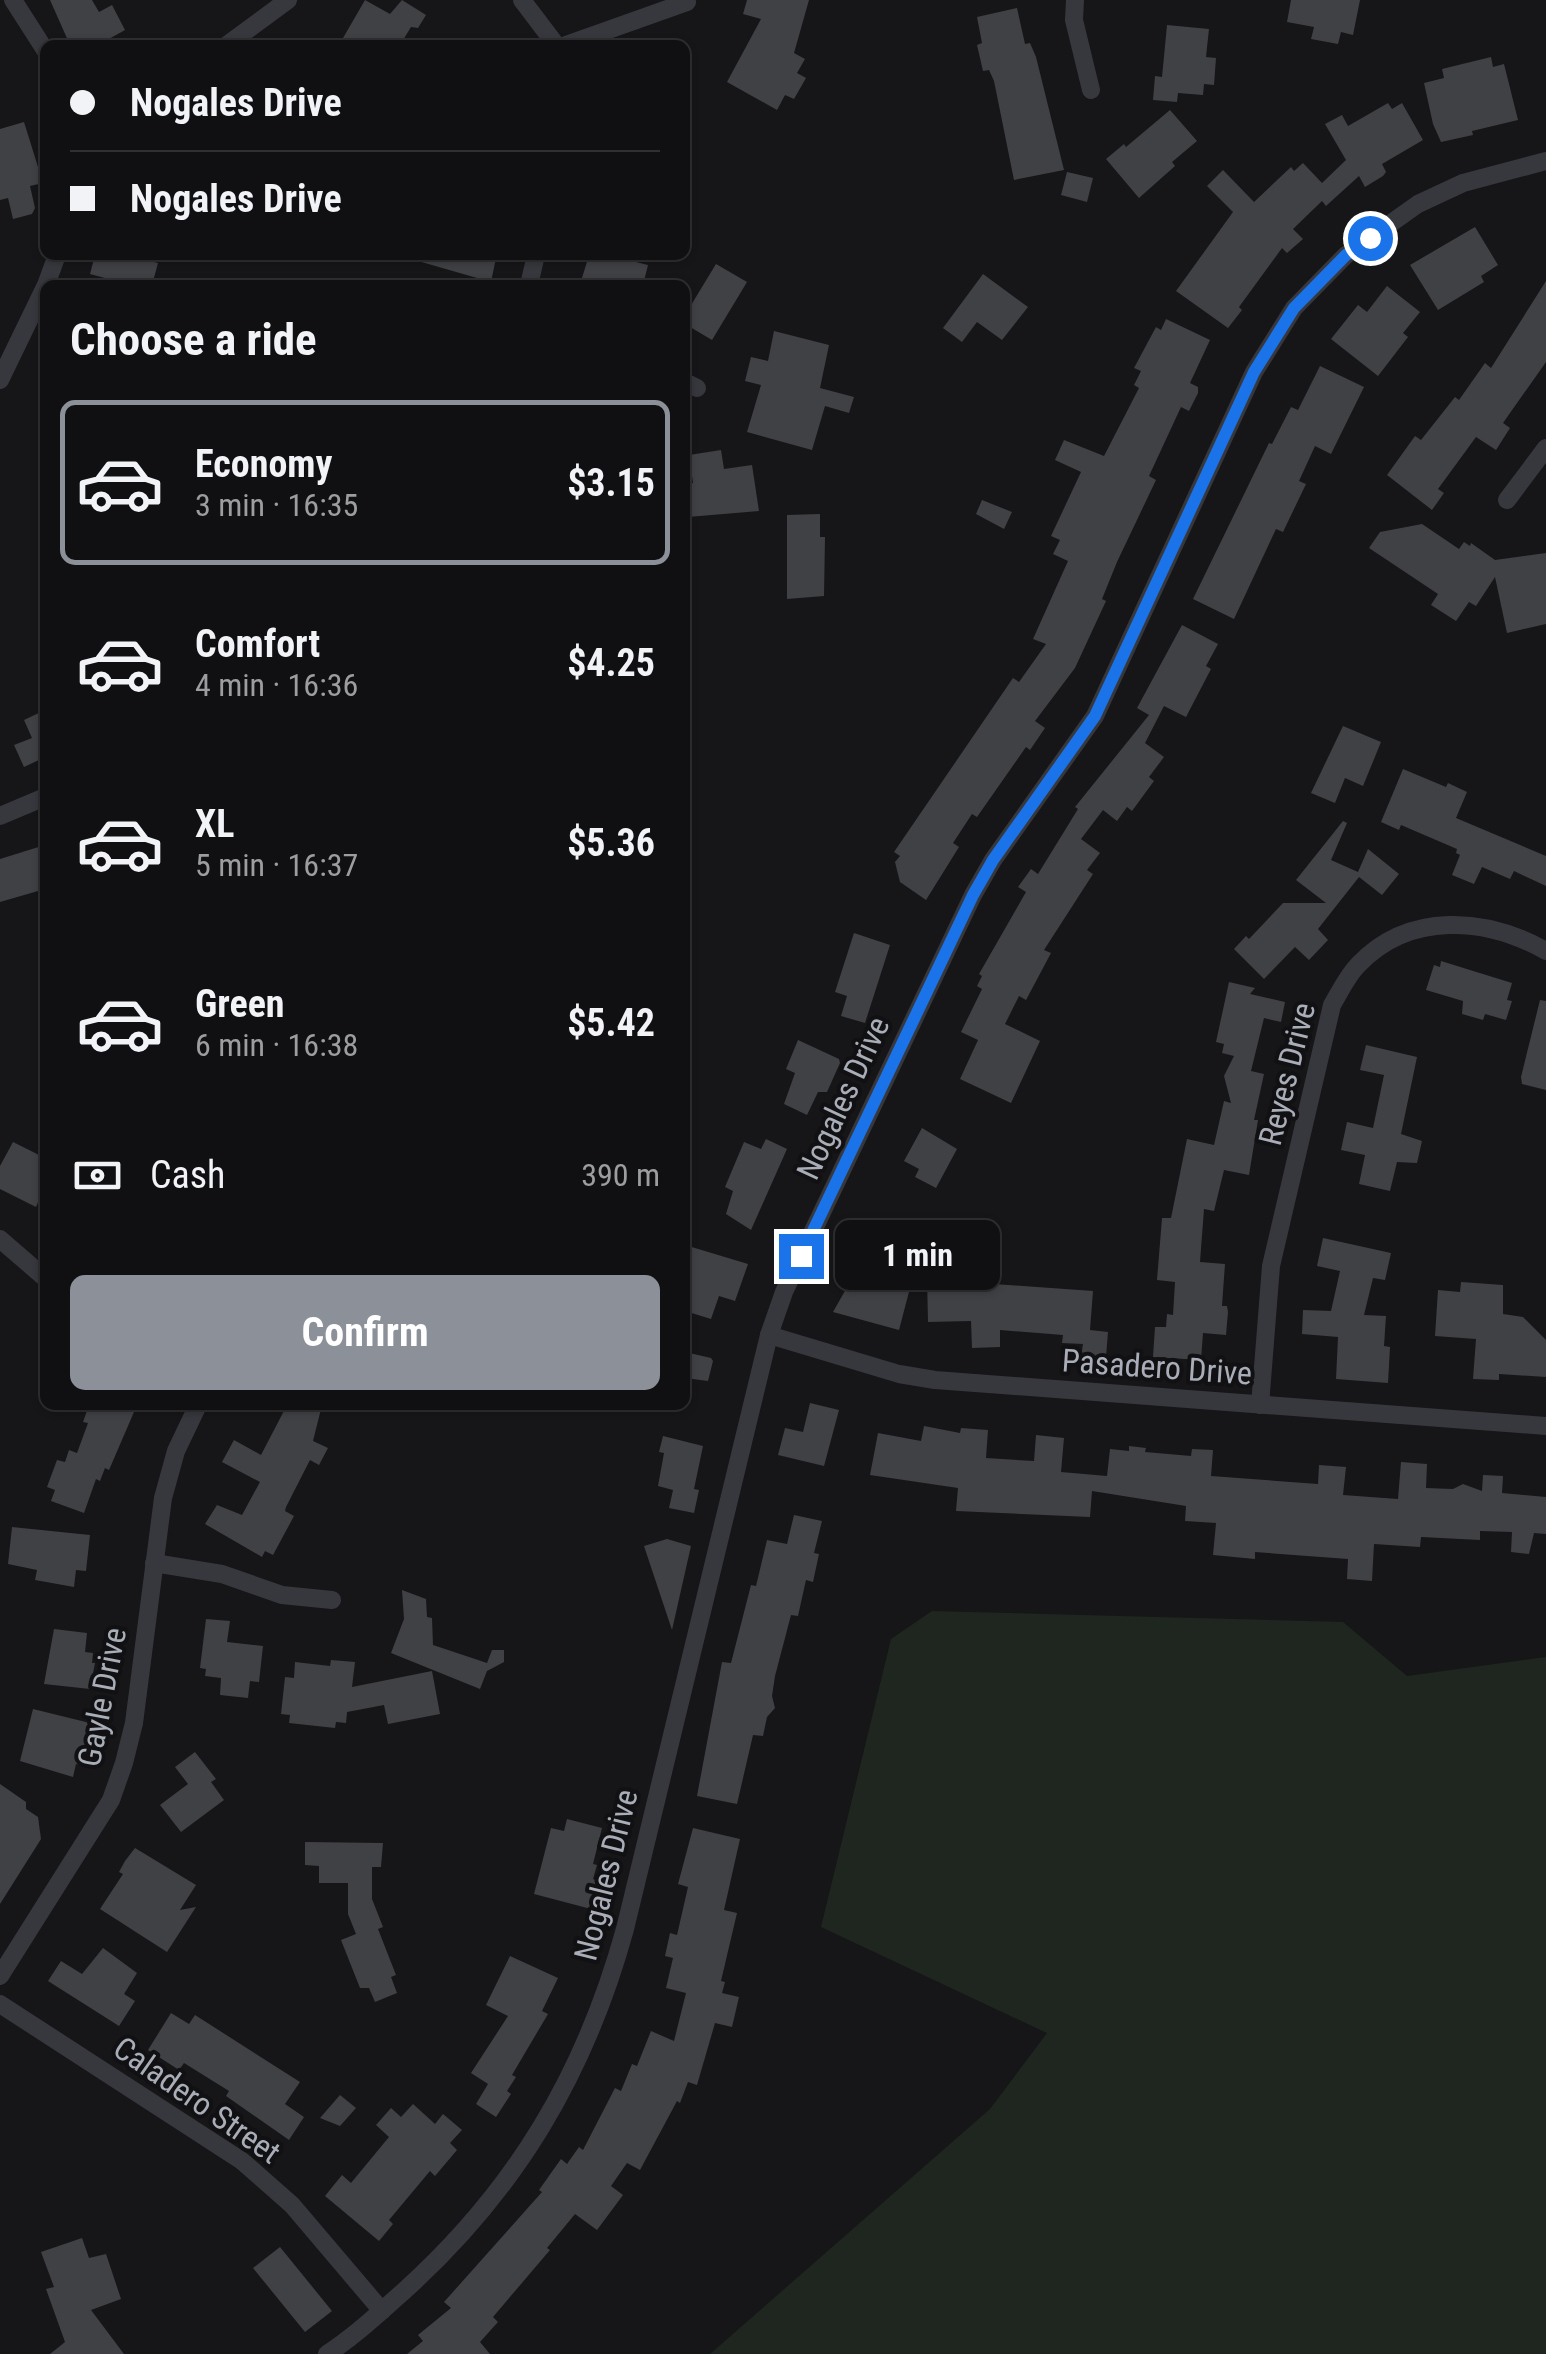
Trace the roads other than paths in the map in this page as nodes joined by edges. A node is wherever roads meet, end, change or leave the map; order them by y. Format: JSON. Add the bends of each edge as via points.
{"nodes":[{"id":1,"x":13,"y":0,"type":"edge"},
{"id":2,"x":288,"y":0,"type":"edge"},
{"id":3,"x":522,"y":0,"type":"edge"},
{"id":4,"x":1075,"y":0,"type":"edge"},
{"id":5,"x":687,"y":2,"type":"edge"},
{"id":6,"x":233,"y":40,"type":"edge"},
{"id":7,"x":552,"y":40,"type":"edge"},
{"id":8,"x":580,"y":40,"type":"edge"},
{"id":9,"x":40,"y":42,"type":"edge"},
{"id":10,"x":1092,"y":90,"type":"dead end"},
{"id":11,"x":1546,"y":161,"type":"edge"},
{"id":12,"x":40,"y":298,"type":"edge"},
{"id":13,"x":0,"y":380,"type":"edge"},
{"id":14,"x":1546,"y":448,"type":"edge"},
{"id":15,"x":1507,"y":500,"type":"dead end"},
{"id":16,"x":40,"y":799,"type":"edge"},
{"id":17,"x":0,"y":816,"type":"edge"},
{"id":18,"x":1546,"y":950,"type":"edge"},
{"id":19,"x":0,"y":1239,"type":"edge"},
{"id":20,"x":40,"y":1274,"type":"edge"},
{"id":21,"x":769,"y":1335,"type":"junction"},
{"id":22,"x":1260,"y":1405,"type":"junction"},
{"id":23,"x":196,"y":1410,"type":"edge"},
{"id":24,"x":1546,"y":1426,"type":"edge"},
{"id":25,"x":154,"y":1563,"type":"junction"},
{"id":26,"x":332,"y":1600,"type":"dead end"},
{"id":27,"x":0,"y":1976,"type":"edge"},
{"id":28,"x":0,"y":2004,"type":"edge"},
{"id":29,"x":382,"y":2311,"type":"junction"},
{"id":30,"x":327,"y":2354,"type":"edge"}],
"edges":[{"from":1,"to":9,"type":"street"},
{"from":2,"to":6,"type":"street"},
{"from":3,"to":7,"type":"street"},
{"from":4,"to":10,"type":"street"},
{"from":5,"to":8,"type":"street"},
{"from":11,"to":21,"type":"street","name":"Nogales Drive","via":[[1463,182],[1418,204],[1346,255],[1294,308],[1254,372],[1095,716],[973,895]]},
{"from":12,"to":13,"type":"street"},
{"from":14,"to":15,"type":"street"},
{"from":16,"to":17,"type":"street"},
{"from":18,"to":22,"type":"street","name":"Reyes Drive","via":[[1501,930],[1443,924],[1392,938],[1354,969],[1332,1005],[1271,1266]]},
{"from":19,"to":20,"type":"street"},
{"from":21,"to":22,"type":"street","name":"Pasadero Drive","via":[[935,1380]]},
{"from":21,"to":29,"type":"street","name":"Nogales Drive","via":[[625,1929],[598,2014],[550,2116],[514,2168],[454,2242]]},
{"from":22,"to":24,"type":"street","name":"Pasadero Drive"},
{"from":23,"to":25,"type":"street","name":"Gayle Drive","via":[[162,1498]]},
{"from":25,"to":26,"type":"street","via":[[222,1574],[282,1595]]},
{"from":25,"to":27,"type":"street","name":"Gayle Drive","via":[[134,1724],[110,1800]]},
{"from":28,"to":29,"type":"street","name":"Caladero Street","via":[[242,2161],[292,2206]]},
{"from":29,"to":30,"type":"street","name":"Nogales Drive"}]}
